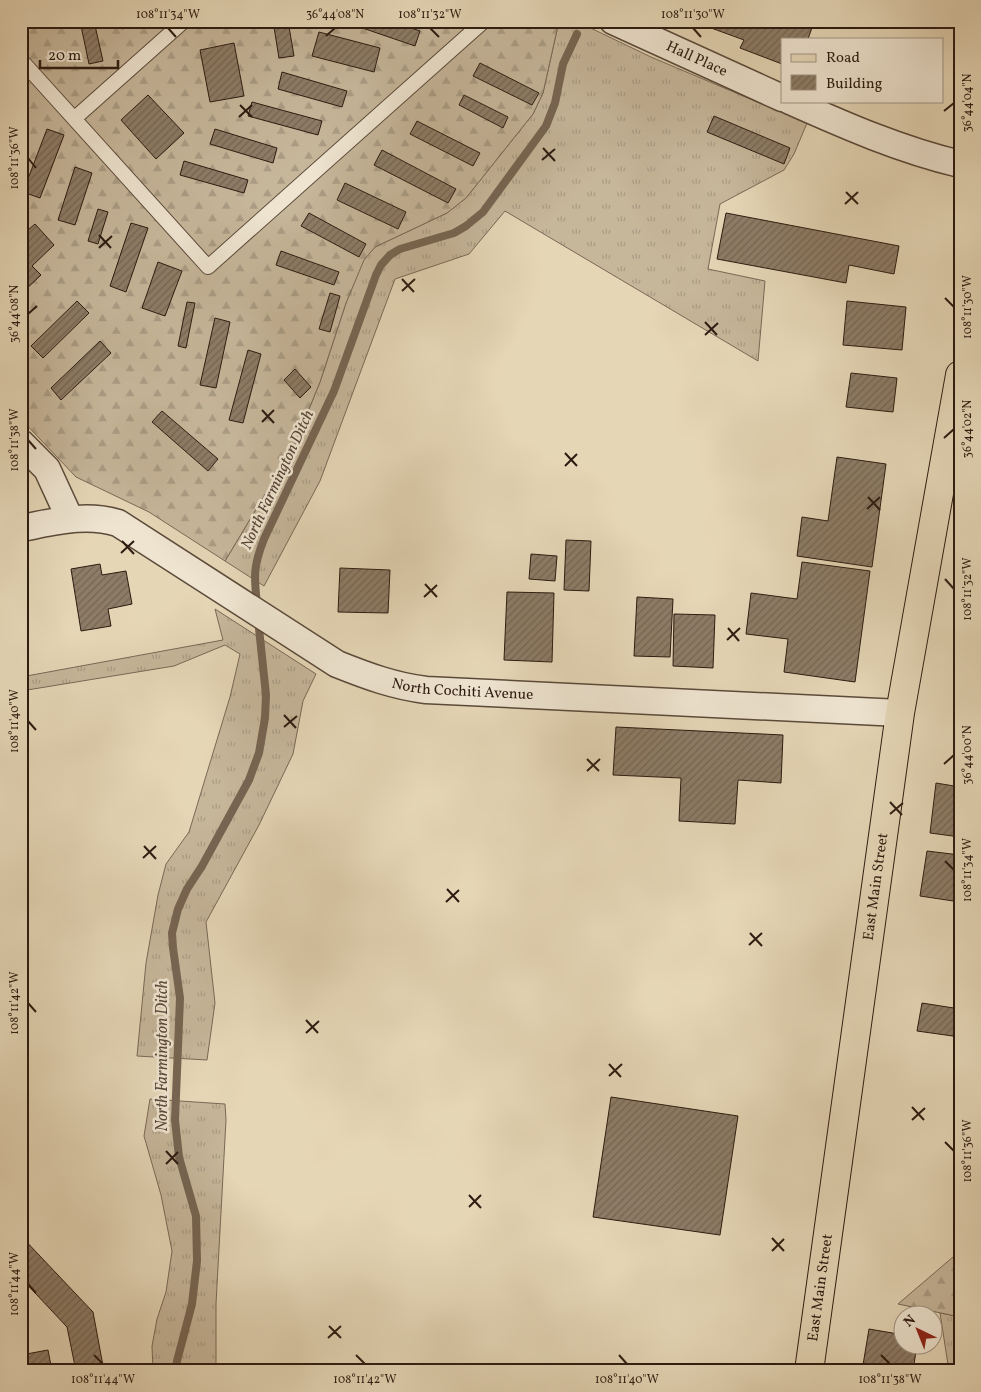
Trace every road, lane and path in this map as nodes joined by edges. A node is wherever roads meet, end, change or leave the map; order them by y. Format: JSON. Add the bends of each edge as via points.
{"nodes":[{"id":1,"x":184,"y":21,"type":"edge"},
{"id":2,"x":484,"y":21,"type":"edge"},
{"id":3,"x":613,"y":21,"type":"edge"},
{"id":4,"x":21,"y":60,"type":"edge"},
{"id":5,"x":781,"y":98,"type":"edge"},
{"id":6,"x":792,"y":102,"type":"edge"},
{"id":7,"x":75,"y":118,"type":"junction"},
{"id":8,"x":960,"y":164,"type":"edge"},
{"id":9,"x":960,"y":375,"type":"edge"},
{"id":10,"x":21,"y":443,"type":"edge"},
{"id":11,"x":70,"y":519,"type":"junction"},
{"id":12,"x":21,"y":528,"type":"edge"},
{"id":13,"x":900,"y":713,"type":"junction"},
{"id":14,"x":809,"y":1371,"type":"edge"}],
"edges":[{"from":1,"to":7,"type":"lane"},
{"from":2,"to":7,"type":"lane","via":[[208,267]]},
{"from":3,"to":5,"type":"street","name":"Hall Place"},
{"from":4,"to":7,"type":"lane"},
{"from":6,"to":8,"type":"street","via":[[868,135]]},
{"from":9,"to":13,"type":"main road","name":"East Main Street"},
{"from":10,"to":11,"type":"street","via":[[47,469]]},
{"from":11,"to":12,"type":"street","name":"North Cochiti Avenue"},
{"from":11,"to":13,"type":"street","name":"North Cochiti Avenue","via":[[101,518],[118,524],[337,664],[401,687]]},
{"from":13,"to":14,"type":"main road","name":"East Main Street"}]}
